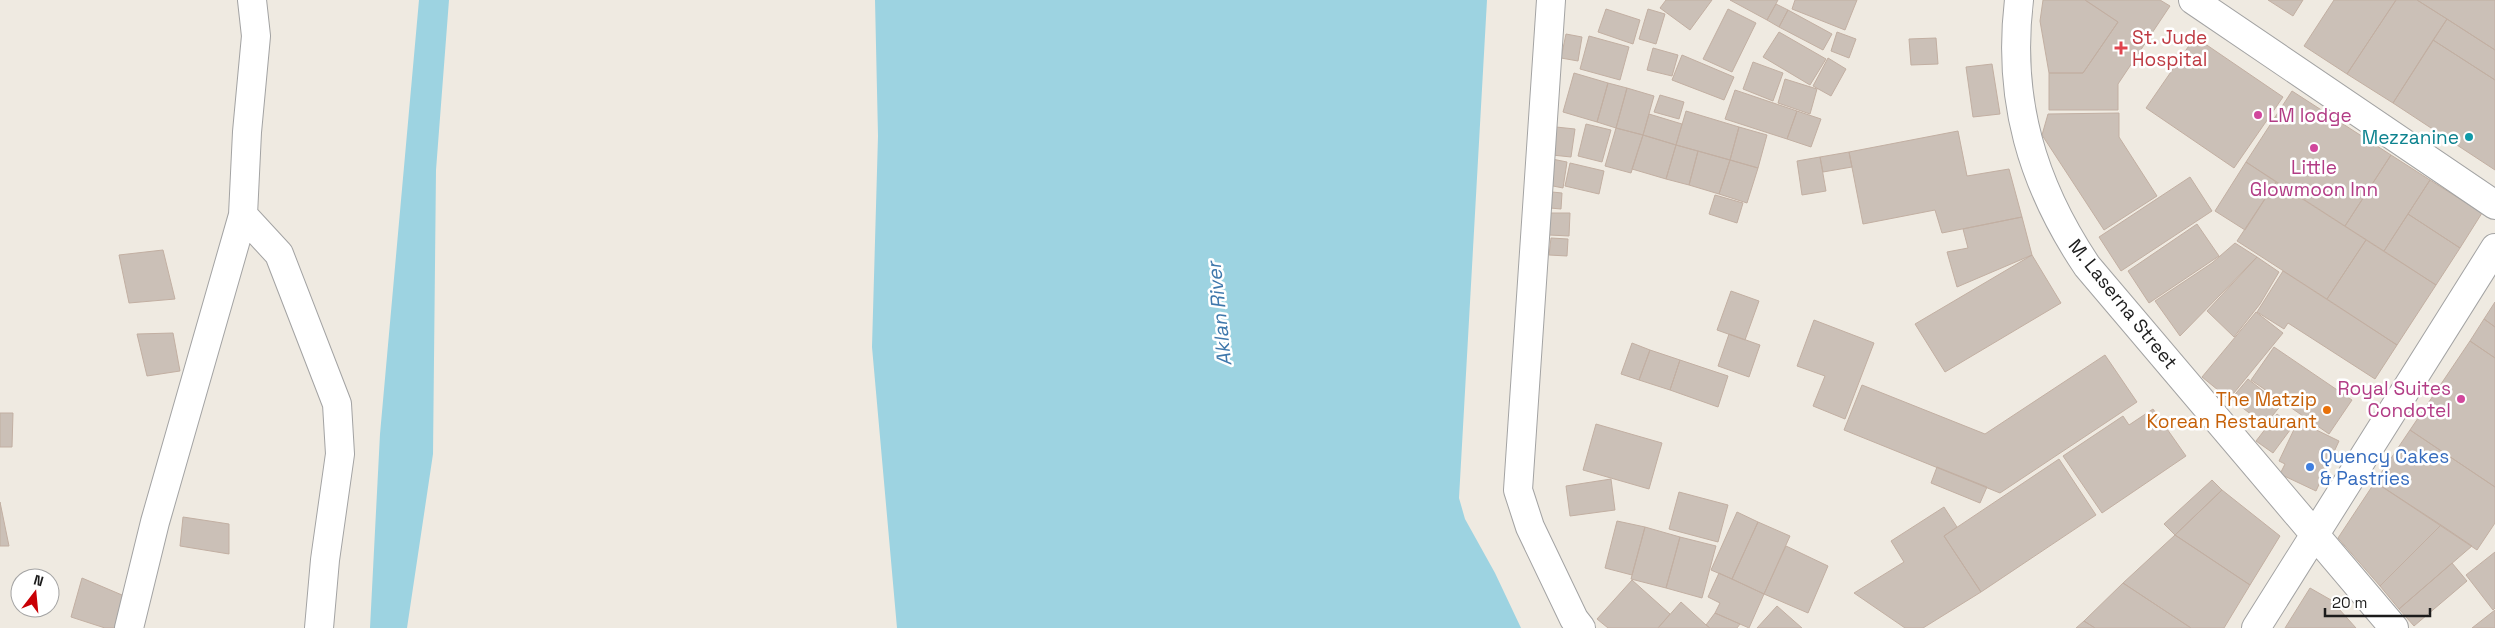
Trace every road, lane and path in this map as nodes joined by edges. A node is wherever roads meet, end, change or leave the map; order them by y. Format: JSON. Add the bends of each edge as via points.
{"nodes":[{"id":1,"x":252,"y":0,"type":"edge"},
{"id":2,"x":1551,"y":0,"type":"edge"},
{"id":3,"x":2019,"y":0,"type":"edge"},
{"id":4,"x":2194,"y":0,"type":"edge"},
{"id":5,"x":2495,"y":205,"type":"edge"},
{"id":6,"x":243,"y":215,"type":"junction"},
{"id":7,"x":2495,"y":248,"type":"edge"},
{"id":8,"x":2315,"y":534,"type":"junction"},
{"id":9,"x":129,"y":628,"type":"edge"},
{"id":10,"x":319,"y":628,"type":"edge"},
{"id":11,"x":1581,"y":628,"type":"edge"},
{"id":12,"x":2256,"y":628,"type":"edge"},
{"id":13,"x":2394,"y":628,"type":"edge"}],
"edges":[{"from":1,"to":6,"type":"street","via":[[256,36]]},
{"from":2,"to":11,"type":"street","via":[[1518,490],[1530,527]]},
{"from":3,"to":8,"type":"street","name":"M. Laserna Street","via":[[2016,62],[2021,110],[2037,173],[2059,221],[2088,266]]},
{"from":4,"to":5,"type":"street"},
{"from":6,"to":9,"type":"street","via":[[155,522]]},
{"from":6,"to":10,"type":"street","via":[[279,254],[337,404],[340,454]]},
{"from":7,"to":8,"type":"street"},
{"from":8,"to":12,"type":"street"},
{"from":8,"to":13,"type":"street","name":"M. Laserna Street"}]}
